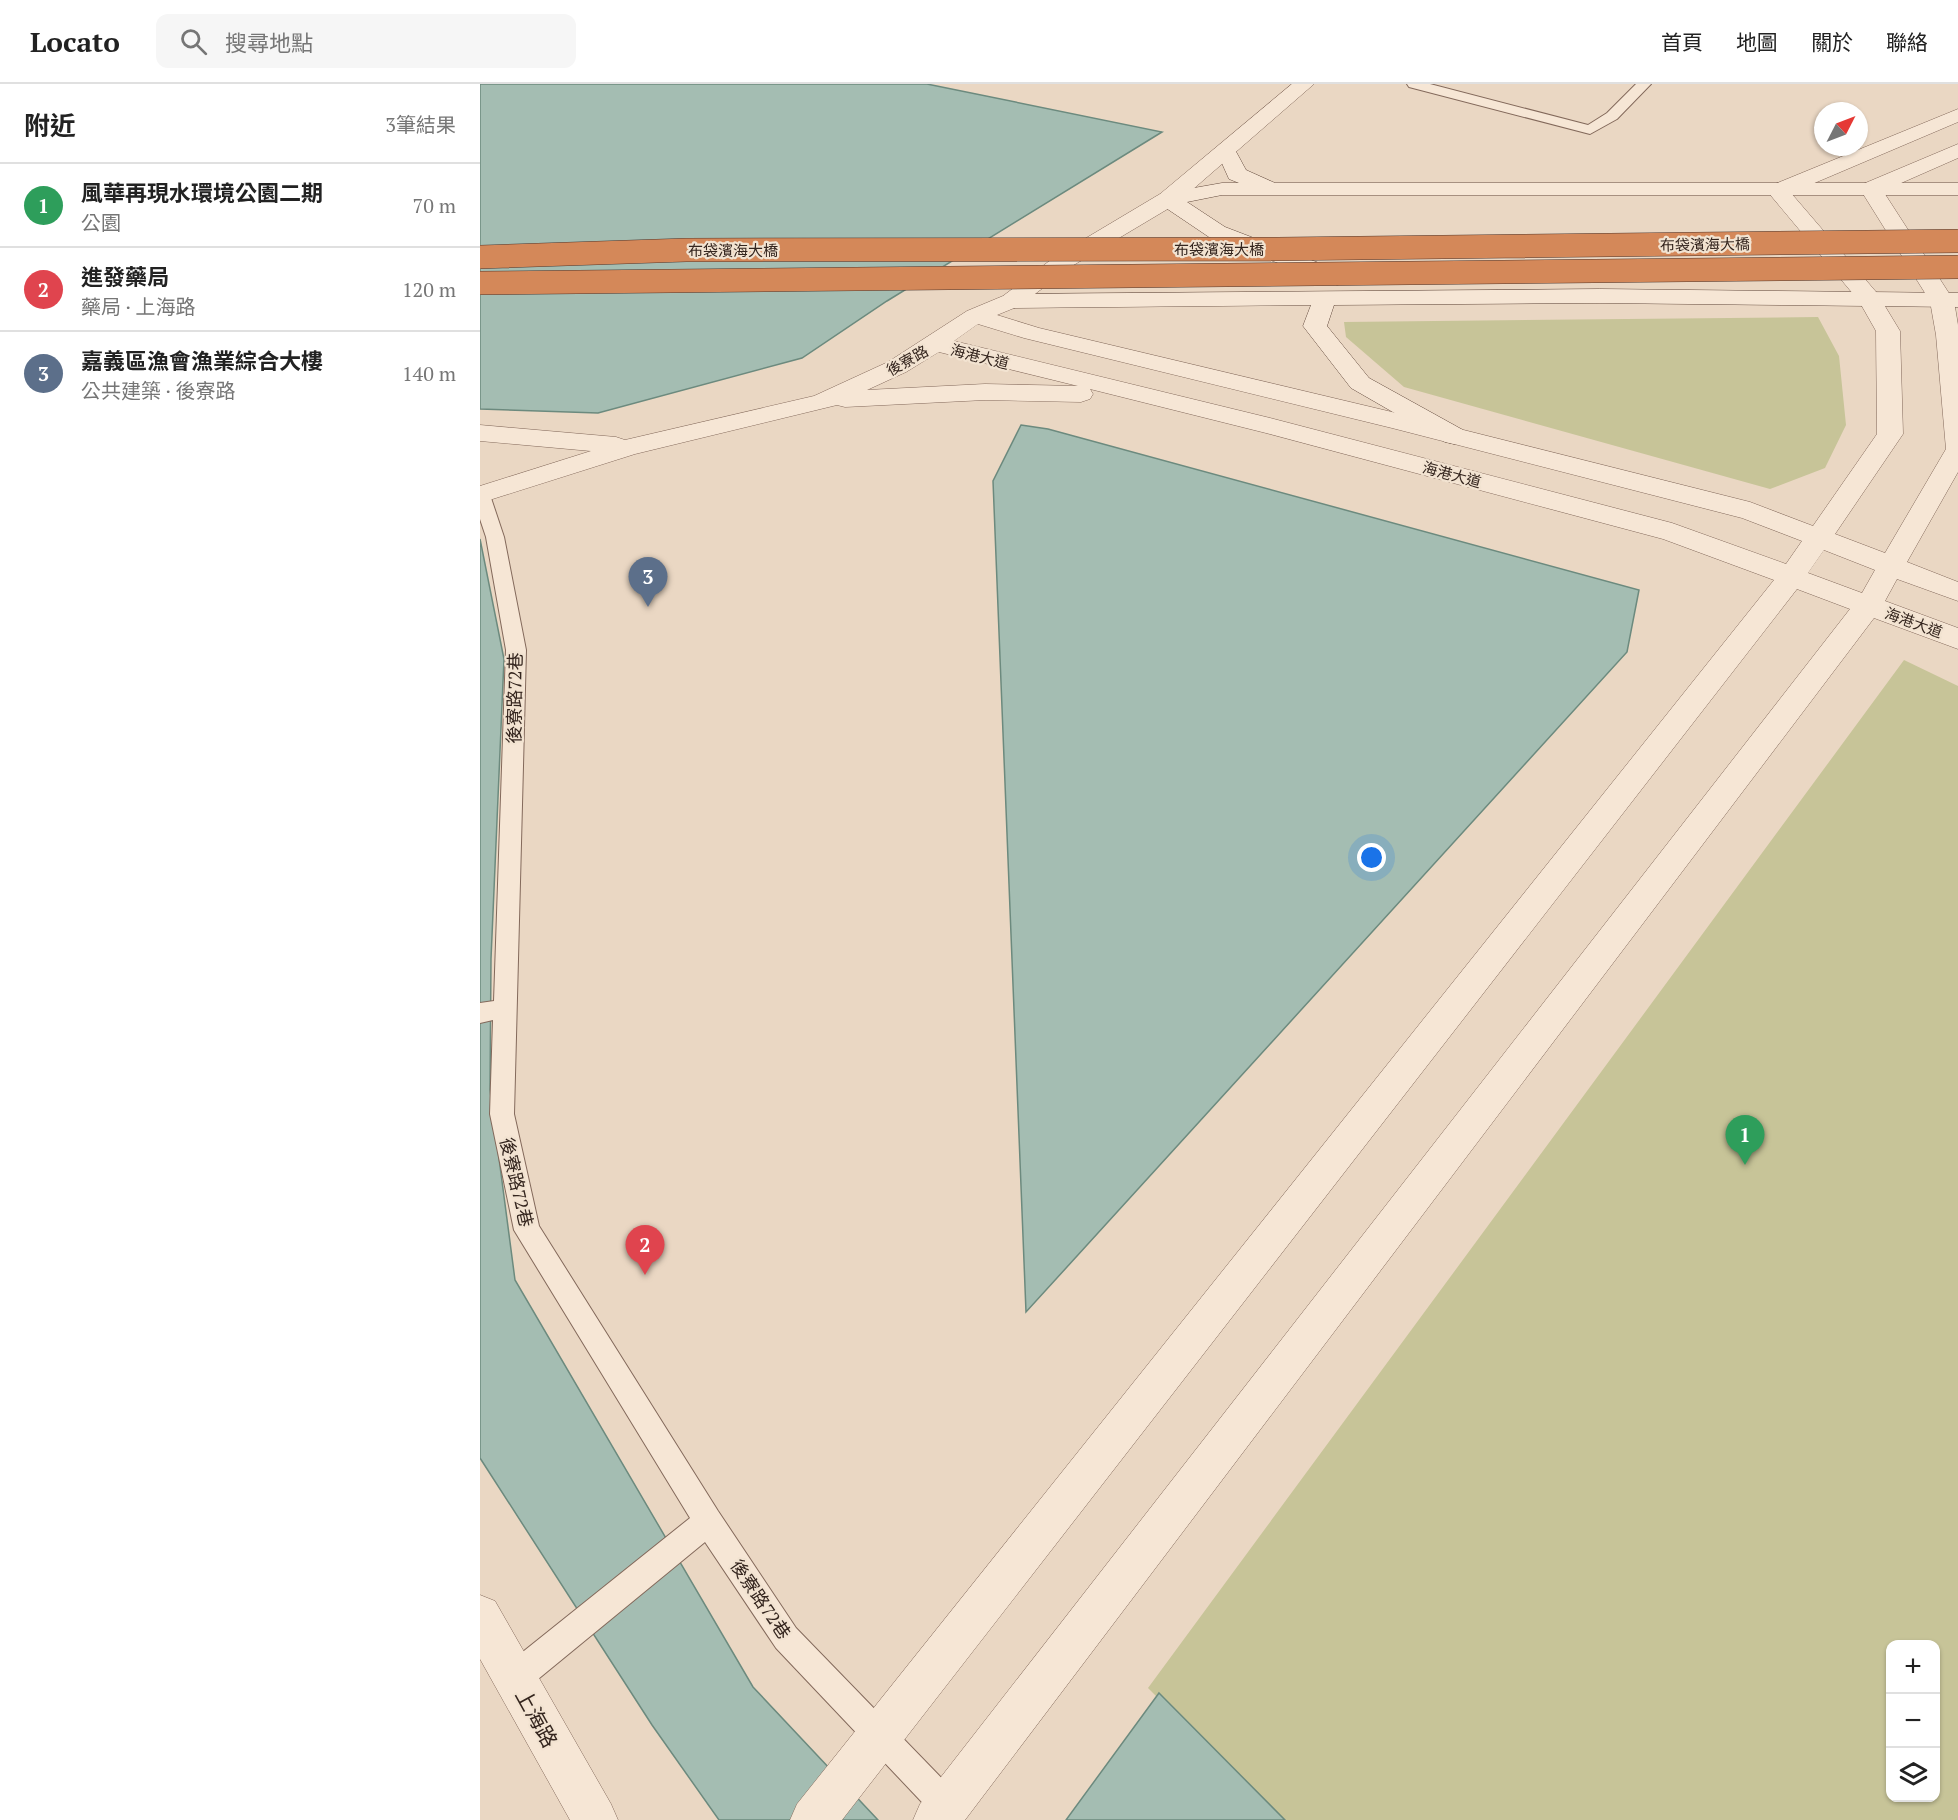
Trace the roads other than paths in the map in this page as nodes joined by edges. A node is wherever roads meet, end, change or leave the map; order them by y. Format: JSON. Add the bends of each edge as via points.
{"nodes":[{"id":1,"x":1304,"y":84,"type":"edge"},
{"id":2,"x":1414,"y":84,"type":"edge"},
{"id":3,"x":1485,"y":84,"type":"edge"},
{"id":4,"x":1644,"y":84,"type":"edge"},
{"id":5,"x":1471,"y":99,"type":"junction"},
{"id":6,"x":1958,"y":115,"type":"edge"},
{"id":7,"x":1226,"y":150,"type":"junction"},
{"id":8,"x":1958,"y":150,"type":"edge"},
{"id":9,"x":1271,"y":189,"type":"junction"},
{"id":10,"x":1871,"y":189,"type":"junction"},
{"id":11,"x":1958,"y":189,"type":"edge"},
{"id":12,"x":1778,"y":191,"type":"junction"},
{"id":13,"x":1168,"y":199,"type":"junction"},
{"id":14,"x":1958,"y":241,"type":"edge"},
{"id":15,"x":480,"y":257,"type":"edge"},
{"id":16,"x":1958,"y":267,"type":"edge"},
{"id":17,"x":480,"y":283,"type":"edge"},
{"id":18,"x":1415,"y":297,"type":"junction"},
{"id":19,"x":1325,"y":298,"type":"junction"},
{"id":20,"x":1869,"y":298,"type":"junction"},
{"id":21,"x":1011,"y":301,"type":"junction"},
{"id":22,"x":1950,"y":301,"type":"edge"},
{"id":23,"x":975,"y":316,"type":"junction"},
{"id":24,"x":935,"y":344,"type":"junction"},
{"id":25,"x":1141,"y":395,"type":"junction"},
{"id":26,"x":822,"y":402,"type":"junction"},
{"id":27,"x":480,"y":433,"type":"edge"},
{"id":28,"x":1454,"y":436,"type":"junction"},
{"id":29,"x":629,"y":447,"type":"junction"},
{"id":30,"x":1958,"y":449,"type":"edge"},
{"id":31,"x":481,"y":495,"type":"edge"},
{"id":32,"x":1819,"y":538,"type":"junction"},
{"id":33,"x":1891,"y":566,"type":"junction"},
{"id":34,"x":1791,"y":577,"type":"junction"},
{"id":35,"x":1958,"y":592,"type":"edge"},
{"id":36,"x":1868,"y":606,"type":"junction"},
{"id":37,"x":1958,"y":639,"type":"edge"},
{"id":38,"x":506,"y":1008,"type":"junction"},
{"id":39,"x":480,"y":1013,"type":"edge"},
{"id":40,"x":708,"y":1521,"type":"junction"},
{"id":41,"x":480,"y":1616,"type":"edge"},
{"id":42,"x":515,"y":1678,"type":"junction"},
{"id":43,"x":881,"y":1736,"type":"junction"},
{"id":44,"x":941,"y":1813,"type":"edge"},
{"id":45,"x":595,"y":1820,"type":"edge"},
{"id":46,"x":813,"y":1820,"type":"edge"}],
"edges":[{"from":1,"to":7,"type":"street","name":"後寮路"},
{"from":2,"to":5,"type":"lane"},
{"from":3,"to":5,"type":"lane"},
{"from":4,"to":5,"type":"lane","via":[[1612,117],[1590,130]]},
{"from":6,"to":12,"type":"street"},
{"from":7,"to":9,"type":"street","via":[[1237,174]]},
{"from":7,"to":13,"type":"street","name":"後寮路"},
{"from":8,"to":10,"type":"street"},
{"from":9,"to":12,"type":"street"},
{"from":9,"to":13,"type":"street","via":[[1222,189]]},
{"from":10,"to":11,"type":"street"},
{"from":10,"to":12,"type":"street"},
{"from":10,"to":22,"type":"street"},
{"from":12,"to":20,"type":"street"},
{"from":13,"to":18,"type":"street","via":[[1217,232],[1352,284]]},
{"from":13,"to":21,"type":"street","name":"後寮路","via":[[1064,261]]},
{"from":14,"to":15,"type":"highway","name":"布袋濱海大橋","bridge":true,"via":[[1265,249],[686,250]]},
{"from":16,"to":17,"type":"highway","name":"布袋濱海大橋","bridge":true},
{"from":18,"to":19,"type":"street"},
{"from":18,"to":20,"type":"street"},
{"from":19,"to":21,"type":"street"},
{"from":19,"to":28,"type":"street","via":[[1315,326],[1360,382]]},
{"from":20,"to":22,"type":"street"},
{"from":20,"to":32,"type":"street","via":[[1888,331],[1890,434]]},
{"from":21,"to":23,"type":"street","name":"後寮路"},
{"from":22,"to":30,"type":"street","via":[[1948,334]]},
{"from":23,"to":24,"type":"street","name":"後寮路"},
{"from":23,"to":28,"type":"street","name":"海港大道"},
{"from":24,"to":25,"type":"street","name":"海港大道"},
{"from":24,"to":26,"type":"street","name":"後寮路","via":[[897,367]]},
{"from":25,"to":26,"type":"street","via":[[985,392],[866,396]]},
{"from":25,"to":34,"type":"street","name":"海港大道","via":[[1660,529]]},
{"from":26,"to":29,"type":"street","name":"後寮路"},
{"from":27,"to":29,"type":"street"},
{"from":28,"to":32,"type":"street","name":"海港大道","via":[[1750,511]]},
{"from":29,"to":31,"type":"street","name":"後寮路"},
{"from":30,"to":33,"type":"street"},
{"from":31,"to":38,"type":"lane","name":"後寮路72巷","via":[[495,537],[516,650]]},
{"from":32,"to":33,"type":"street","name":"海港大道"},
{"from":32,"to":34,"type":"street"},
{"from":33,"to":35,"type":"street","name":"海港大道"},
{"from":33,"to":36,"type":"street"},
{"from":34,"to":36,"type":"street","name":"海港大道"},
{"from":34,"to":43,"type":"street"},
{"from":36,"to":37,"type":"street","name":"海港大道"},
{"from":36,"to":44,"type":"street"},
{"from":38,"to":39,"type":"lane"},
{"from":38,"to":40,"type":"lane","name":"後寮路72巷","via":[[502,1114],[526,1230]]},
{"from":40,"to":42,"type":"lane"},
{"from":40,"to":43,"type":"lane","name":"後寮路72巷","via":[[786,1638]]},
{"from":41,"to":42,"type":"street","name":"上海路"},
{"from":42,"to":45,"type":"street","name":"上海路"},
{"from":43,"to":44,"type":"lane","name":"後寮路72巷"},
{"from":43,"to":46,"type":"street"}]}
